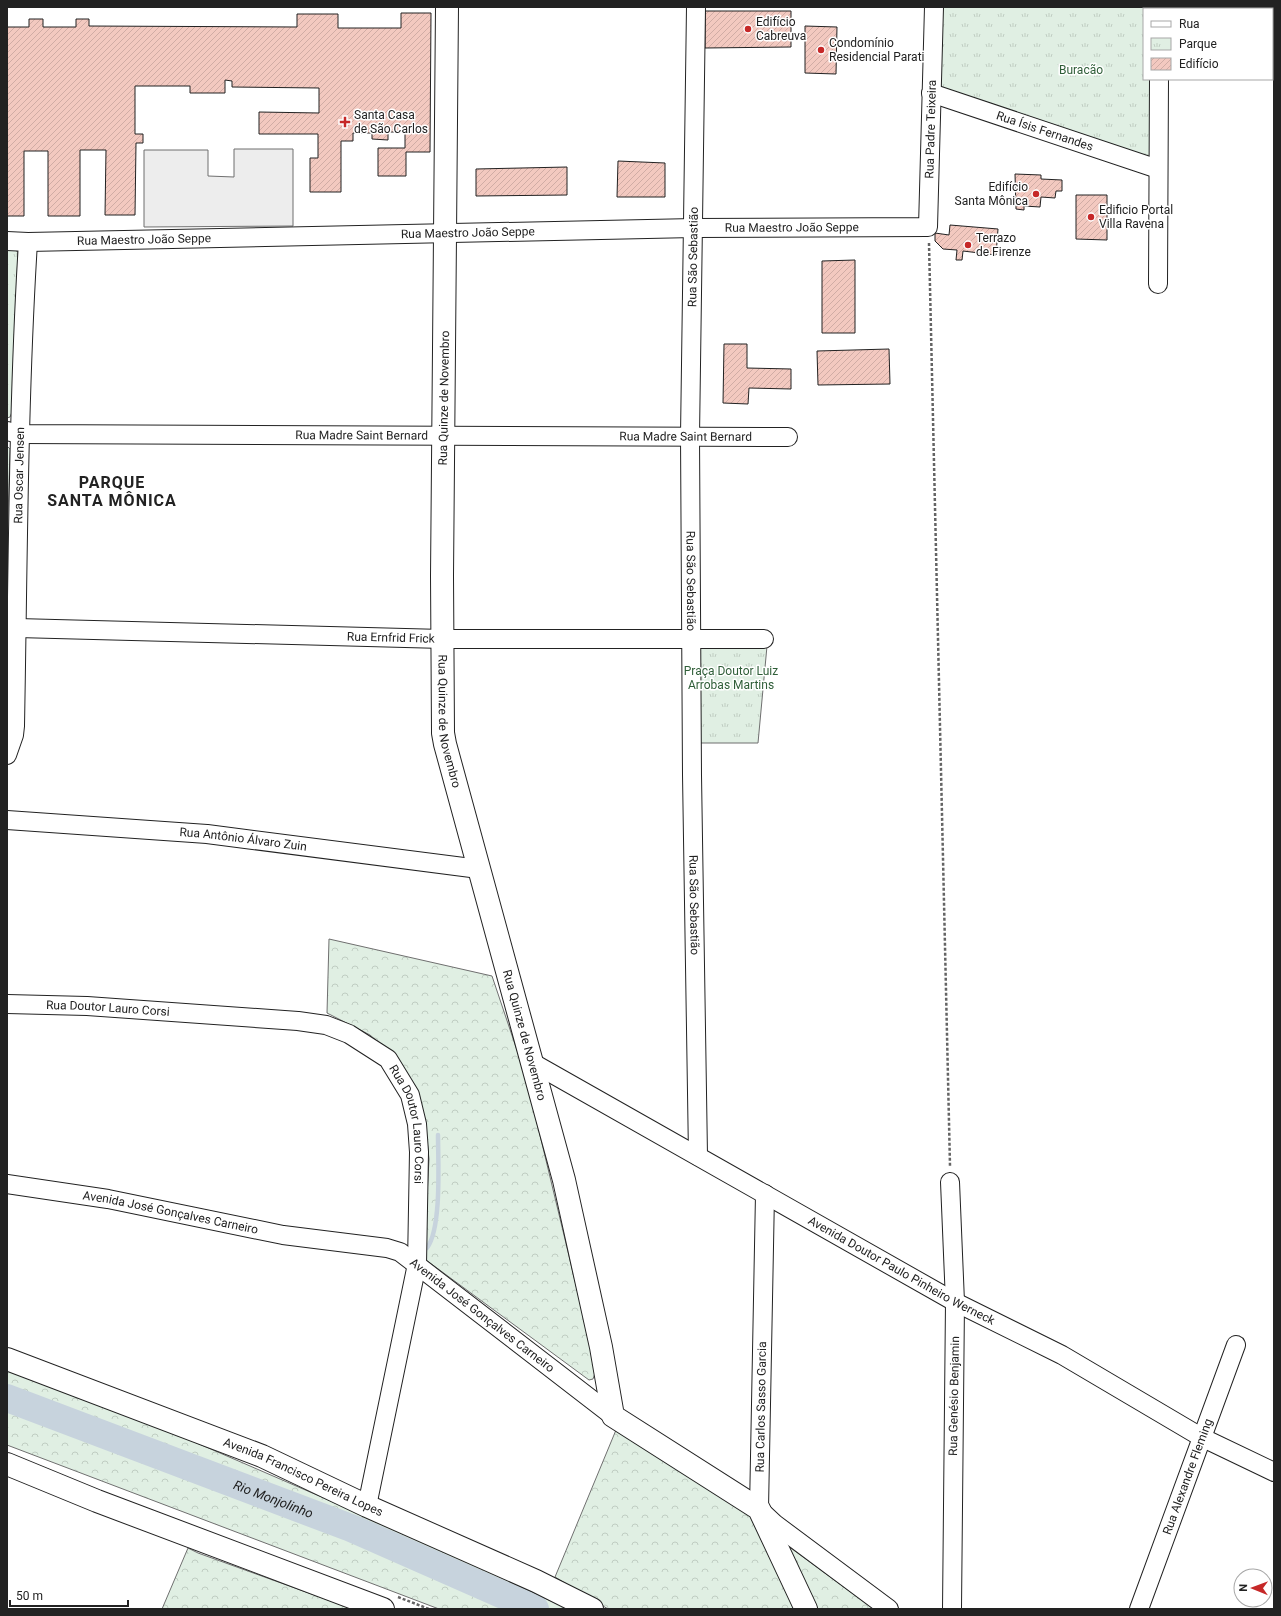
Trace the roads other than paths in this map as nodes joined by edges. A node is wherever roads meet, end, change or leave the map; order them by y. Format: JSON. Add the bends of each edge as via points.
{"nodes":[{"id":1,"x":447,"y":7,"type":"edge"},
{"id":2,"x":696,"y":7,"type":"edge"},
{"id":3,"x":934,"y":7,"type":"edge"},
{"id":4,"x":1159,"y":80,"type":"edge"},
{"id":5,"x":931,"y":93,"type":"junction"},
{"id":6,"x":1158,"y":169,"type":"junction"},
{"id":7,"x":928,"y":227,"type":"joint"},
{"id":8,"x":694,"y":228,"type":"junction"},
{"id":9,"x":446,"y":234,"type":"junction"},
{"id":10,"x":7,"y":241,"type":"edge"},
{"id":11,"x":28,"y":242,"type":"junction"},
{"id":12,"x":1158,"y":284,"type":"dead end"},
{"id":13,"x":13,"y":432,"type":"edge"},
{"id":14,"x":443,"y":435,"type":"junction"},
{"id":15,"x":690,"y":436,"type":"junction"},
{"id":16,"x":788,"y":437,"type":"dead end"},
{"id":17,"x":17,"y":628,"type":"junction"},
{"id":18,"x":443,"y":639,"type":"junction"},
{"id":19,"x":764,"y":639,"type":"dead end"},
{"id":20,"x":691,"y":640,"type":"junction"},
{"id":21,"x":11,"y":736,"type":"edge"},
{"id":22,"x":7,"y":755,"type":"edge"},
{"id":23,"x":7,"y":820,"type":"edge"},
{"id":24,"x":479,"y":869,"type":"junction"},
{"id":25,"x":7,"y":1004,"type":"edge"},
{"id":26,"x":533,"y":1063,"type":"junction"},
{"id":27,"x":698,"y":1156,"type":"junction"},
{"id":28,"x":950,"y":1182,"type":"road end"},
{"id":29,"x":7,"y":1184,"type":"edge"},
{"id":30,"x":765,"y":1194,"type":"junction"},
{"id":31,"x":417,"y":1264,"type":"junction"},
{"id":32,"x":955,"y":1302,"type":"junction"},
{"id":33,"x":1236,"y":1345,"type":"dead end"},
{"id":34,"x":7,"y":1359,"type":"edge"},
{"id":35,"x":613,"y":1416,"type":"junction"},
{"id":36,"x":1202,"y":1437,"type":"junction"},
{"id":37,"x":7,"y":1464,"type":"edge"},
{"id":38,"x":1274,"y":1472,"type":"edge"},
{"id":39,"x":367,"y":1506,"type":"junction"},
{"id":40,"x":759,"y":1509,"type":"junction"},
{"id":41,"x":383,"y":1609,"type":"edge"},
{"id":42,"x":592,"y":1609,"type":"edge"},
{"id":43,"x":806,"y":1609,"type":"edge"},
{"id":44,"x":889,"y":1609,"type":"edge"},
{"id":45,"x":952,"y":1609,"type":"edge"},
{"id":46,"x":1139,"y":1609,"type":"edge"}],
"edges":[{"from":1,"to":9,"type":"main road","name":"Rua Quinze de Novembro"},
{"from":2,"to":8,"type":"street","name":"Rua São Sebastião"},
{"from":3,"to":5,"type":"street","name":"Rua Padre Teixeira"},
{"from":4,"to":6,"type":"street"},
{"from":5,"to":6,"type":"street","name":"Rua Ísis Fernandes"},
{"from":5,"to":7,"type":"street","name":"Rua Padre Teixeira"},
{"from":6,"to":12,"type":"street"},
{"from":7,"to":8,"type":"street","name":"Rua Maestro João Seppe"},
{"from":8,"to":9,"type":"street","name":"Rua Maestro João Seppe"},
{"from":8,"to":15,"type":"street","name":"Rua São Sebastião"},
{"from":9,"to":11,"type":"street","name":"Rua Maestro João Seppe"},
{"from":9,"to":14,"type":"main road","name":"Rua Quinze de Novembro"},
{"from":10,"to":11,"type":"street","name":"Rua Maestro João Seppe"},
{"from":11,"to":13,"type":"street","name":"Rua Oscar Jensen"},
{"from":13,"to":14,"type":"street","name":"Rua Madre Saint Bernard"},
{"from":13,"to":17,"type":"street","name":"Rua Oscar Jensen"},
{"from":14,"to":15,"type":"street","name":"Rua Madre Saint Bernard"},
{"from":14,"to":18,"type":"main road","name":"Rua Quinze de Novembro"},
{"from":15,"to":16,"type":"street","name":"Rua Madre Saint Bernard"},
{"from":15,"to":20,"type":"street","name":"Rua São Sebastião"},
{"from":17,"to":18,"type":"street","name":"Rua Ernfrid Frick"},
{"from":17,"to":21,"type":"street","name":"Rua Oscar Jensen"},
{"from":18,"to":20,"type":"street","name":"Rua Ernfrid Frick"},
{"from":18,"to":24,"type":"main road","name":"Rua Quinze de Novembro","via":[[443,733]]},
{"from":19,"to":20,"type":"street","name":"Rua Ernfrid Frick"},
{"from":20,"to":27,"type":"street","name":"Rua São Sebastião"},
{"from":21,"to":22,"type":"street","name":"Rua Oscar Jensen"},
{"from":23,"to":24,"type":"street","name":"Rua Antônio Álvaro Zuin","via":[[207,834]]},
{"from":24,"to":26,"type":"main road","name":"Rua Quinze de Novembro"},
{"from":25,"to":31,"type":"street","name":"Rua Doutor Lauro Corsi","via":[[87,1006],[298,1021],[326,1025],[356,1038],[388,1059],[410,1095],[417,1124],[419,1152]]},
{"from":26,"to":27,"type":"street","name":"Avenida Doutor Paulo Pinheiro Werneck"},
{"from":26,"to":35,"type":"main road","name":"Rua Quinze de Novembro","via":[[564,1180],[601,1347]]},
{"from":27,"to":30,"type":"street","name":"Avenida Doutor Paulo Pinheiro Werneck"},
{"from":28,"to":32,"type":"street","name":"Rua Genésio Benjamin"},
{"from":29,"to":31,"type":"street","name":"Avenida José Gonçalves Carneiro","via":[[108,1199],[283,1235],[387,1248],[400,1252]]},
{"from":30,"to":32,"type":"street","name":"Avenida Doutor Paulo Pinheiro Werneck"},
{"from":30,"to":40,"type":"street","name":"Rua Carlos Sasso Garcia"},
{"from":31,"to":35,"type":"street","name":"Avenida José Gonçalves Carneiro"},
{"from":31,"to":39,"type":"street","name":"Rua Doutor Lauro Corsi"},
{"from":32,"to":36,"type":"street","name":"Avenida Doutor Paulo Pinheiro Werneck","via":[[1062,1354]]},
{"from":32,"to":45,"type":"street","name":"Rua Genésio Benjamin"},
{"from":33,"to":36,"type":"street","name":"Rua Alexandre Fleming"},
{"from":34,"to":39,"type":"main road","name":"Avenida Francisco Pereira Lopes","via":[[262,1456]]},
{"from":35,"to":40,"type":"main road","name":"Avenida José Gonçalves Carneiro"},
{"from":36,"to":38,"type":"street","name":"Avenida Doutor Paulo Pinheiro Werneck"},
{"from":36,"to":46,"type":"street","name":"Rua Alexandre Fleming"},
{"from":37,"to":41,"type":"main road","via":[[97,1501]]},
{"from":39,"to":42,"type":"main road","name":"Avenida Francisco Pereira Lopes","via":[[536,1581]]},
{"from":40,"to":43,"type":"main road","name":"Rua Carlos Sasso Garcia"},
{"from":40,"to":44,"type":"street","name":"Avenida José Gonçalves Carneiro","via":[[775,1524]]}]}
